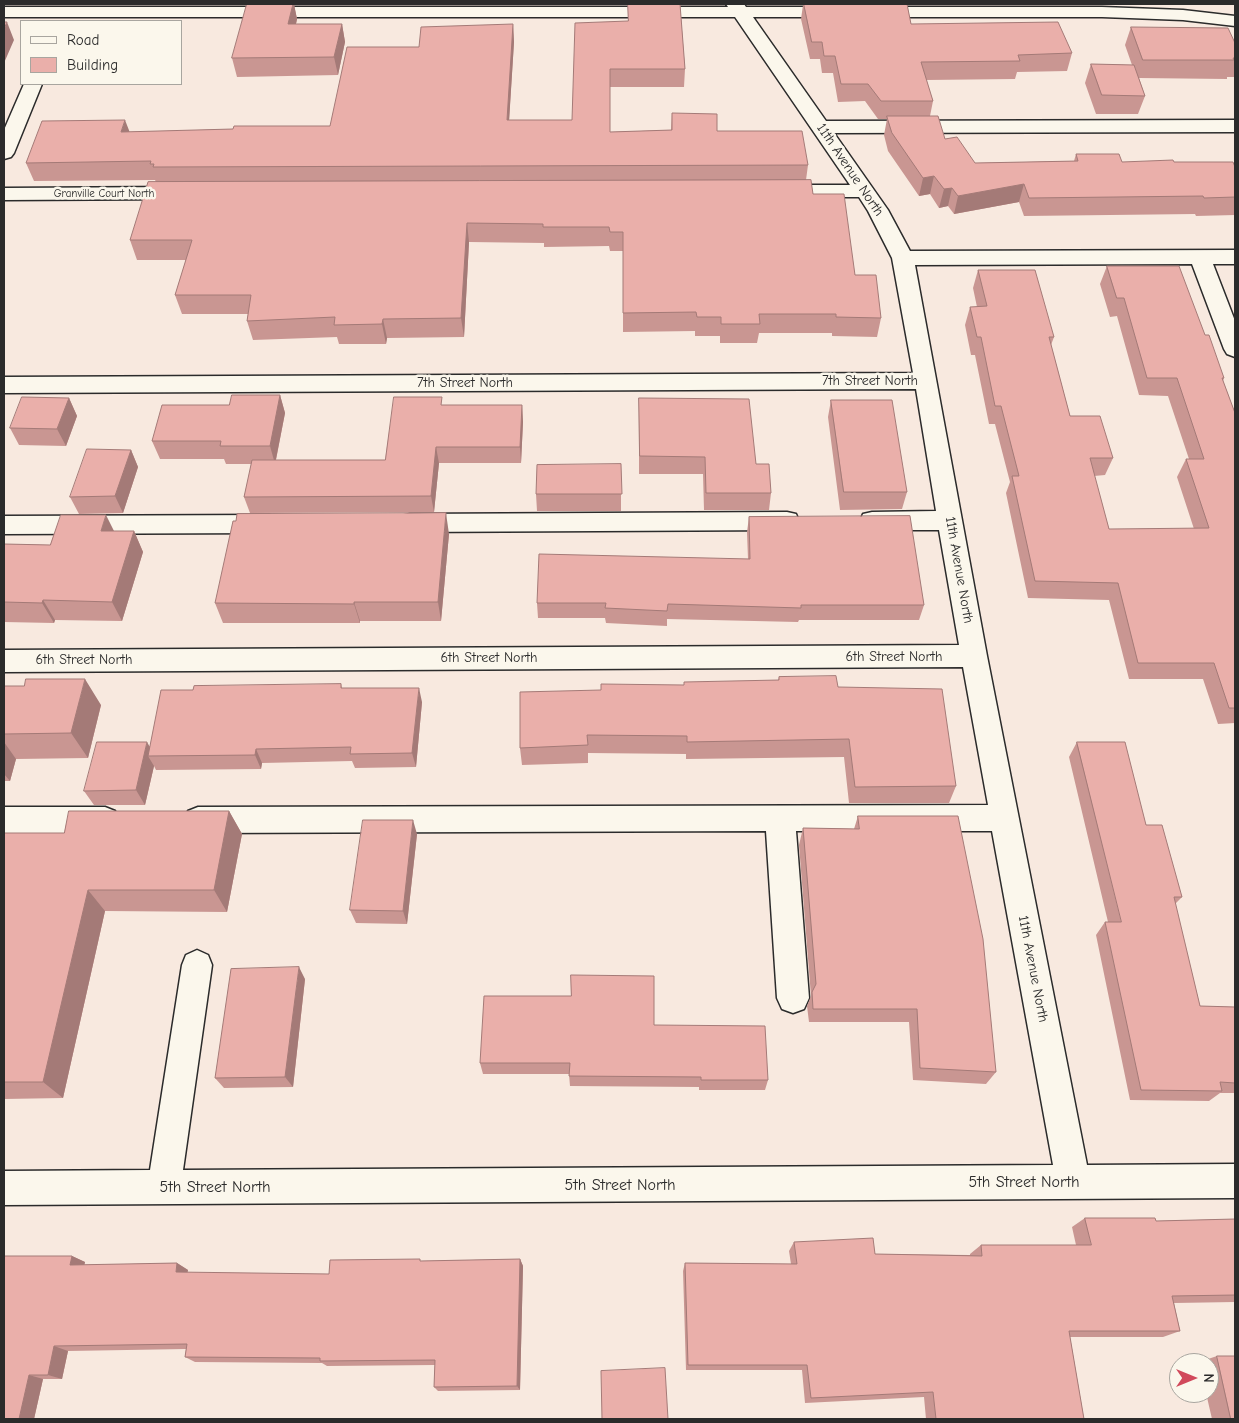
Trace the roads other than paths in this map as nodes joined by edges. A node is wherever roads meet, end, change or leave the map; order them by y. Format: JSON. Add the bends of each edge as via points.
{"nodes":[{"id":1,"x":738,"y":8,"type":"edge"},
{"id":2,"x":854,"y":8,"type":"edge"},
{"id":3,"x":1100,"y":8,"type":"edge"},
{"id":4,"x":4,"y":12,"type":"edge"},
{"id":5,"x":62,"y":12,"type":"edge"},
{"id":6,"x":1235,"y":21,"type":"edge"},
{"id":7,"x":31,"y":85,"type":"edge"},
{"id":8,"x":1235,"y":126,"type":"edge"},
{"id":9,"x":9,"y":128,"type":"edge"},
{"id":10,"x":821,"y":128,"type":"junction"},
{"id":11,"x":4,"y":153,"type":"edge"},
{"id":12,"x":865,"y":191,"type":"junction"},
{"id":13,"x":756,"y":192,"type":"edge"},
{"id":14,"x":202,"y":193,"type":"edge"},
{"id":15,"x":4,"y":194,"type":"edge"},
{"id":16,"x":1235,"y":257,"type":"edge"},
{"id":17,"x":903,"y":258,"type":"junction"},
{"id":18,"x":1200,"y":258,"type":"junction"},
{"id":19,"x":1235,"y":349,"type":"edge"},
{"id":20,"x":926,"y":381,"type":"junction"},
{"id":21,"x":4,"y":385,"type":"edge"},
{"id":22,"x":951,"y":520,"type":"junction"},
{"id":23,"x":811,"y":521,"type":"edge"},
{"id":24,"x":851,"y":521,"type":"edge"},
{"id":25,"x":293,"y":523,"type":"edge"},
{"id":26,"x":383,"y":523,"type":"edge"},
{"id":27,"x":4,"y":525,"type":"edge"},
{"id":28,"x":974,"y":656,"type":"junction"},
{"id":29,"x":4,"y":661,"type":"edge"},
{"id":30,"x":780,"y":818,"type":"junction"},
{"id":31,"x":1005,"y":818,"type":"junction"},
{"id":32,"x":4,"y":820,"type":"edge"},
{"id":33,"x":133,"y":820,"type":"edge"},
{"id":34,"x":173,"y":820,"type":"edge"},
{"id":35,"x":197,"y":965,"type":"dead end"},
{"id":36,"x":793,"y":998,"type":"dead end"},
{"id":37,"x":1235,"y":1181,"type":"edge"},
{"id":38,"x":1073,"y":1182,"type":"junction"},
{"id":39,"x":164,"y":1187,"type":"junction"},
{"id":40,"x":4,"y":1188,"type":"edge"}],
"edges":[{"from":1,"to":2,"type":"street"},
{"from":1,"to":5,"type":"street"},
{"from":1,"to":10,"type":"street","name":"11th Avenue North"},
{"from":2,"to":3,"type":"street"},
{"from":3,"to":6,"type":"street"},
{"from":4,"to":5,"type":"street"},
{"from":7,"to":9,"type":"street"},
{"from":8,"to":10,"type":"street"},
{"from":9,"to":11,"type":"street"},
{"from":10,"to":12,"type":"street","name":"11th Avenue North"},
{"from":12,"to":13,"type":"street"},
{"from":12,"to":17,"type":"street","name":"11th Avenue North"},
{"from":14,"to":15,"type":"street","name":"Granville Court North"},
{"from":16,"to":18,"type":"street"},
{"from":17,"to":18,"type":"street"},
{"from":17,"to":20,"type":"street","name":"11th Avenue North"},
{"from":18,"to":19,"type":"street"},
{"from":20,"to":21,"type":"street","name":"7th Street North"},
{"from":20,"to":22,"type":"street","name":"11th Avenue North"},
{"from":22,"to":24,"type":"street"},
{"from":22,"to":28,"type":"street","name":"11th Avenue North"},
{"from":23,"to":26,"type":"street"},
{"from":25,"to":27,"type":"street"},
{"from":28,"to":29,"type":"street","name":"6th Street North"},
{"from":28,"to":31,"type":"street","name":"11th Avenue North"},
{"from":30,"to":31,"type":"street"},
{"from":30,"to":34,"type":"street"},
{"from":30,"to":36,"type":"street"},
{"from":31,"to":38,"type":"street","name":"11th Avenue North"},
{"from":32,"to":33,"type":"street"},
{"from":35,"to":39,"type":"street"},
{"from":37,"to":38,"type":"street","name":"5th Street North"},
{"from":38,"to":39,"type":"street","name":"5th Street North"},
{"from":39,"to":40,"type":"street","name":"5th Street North"}]}
